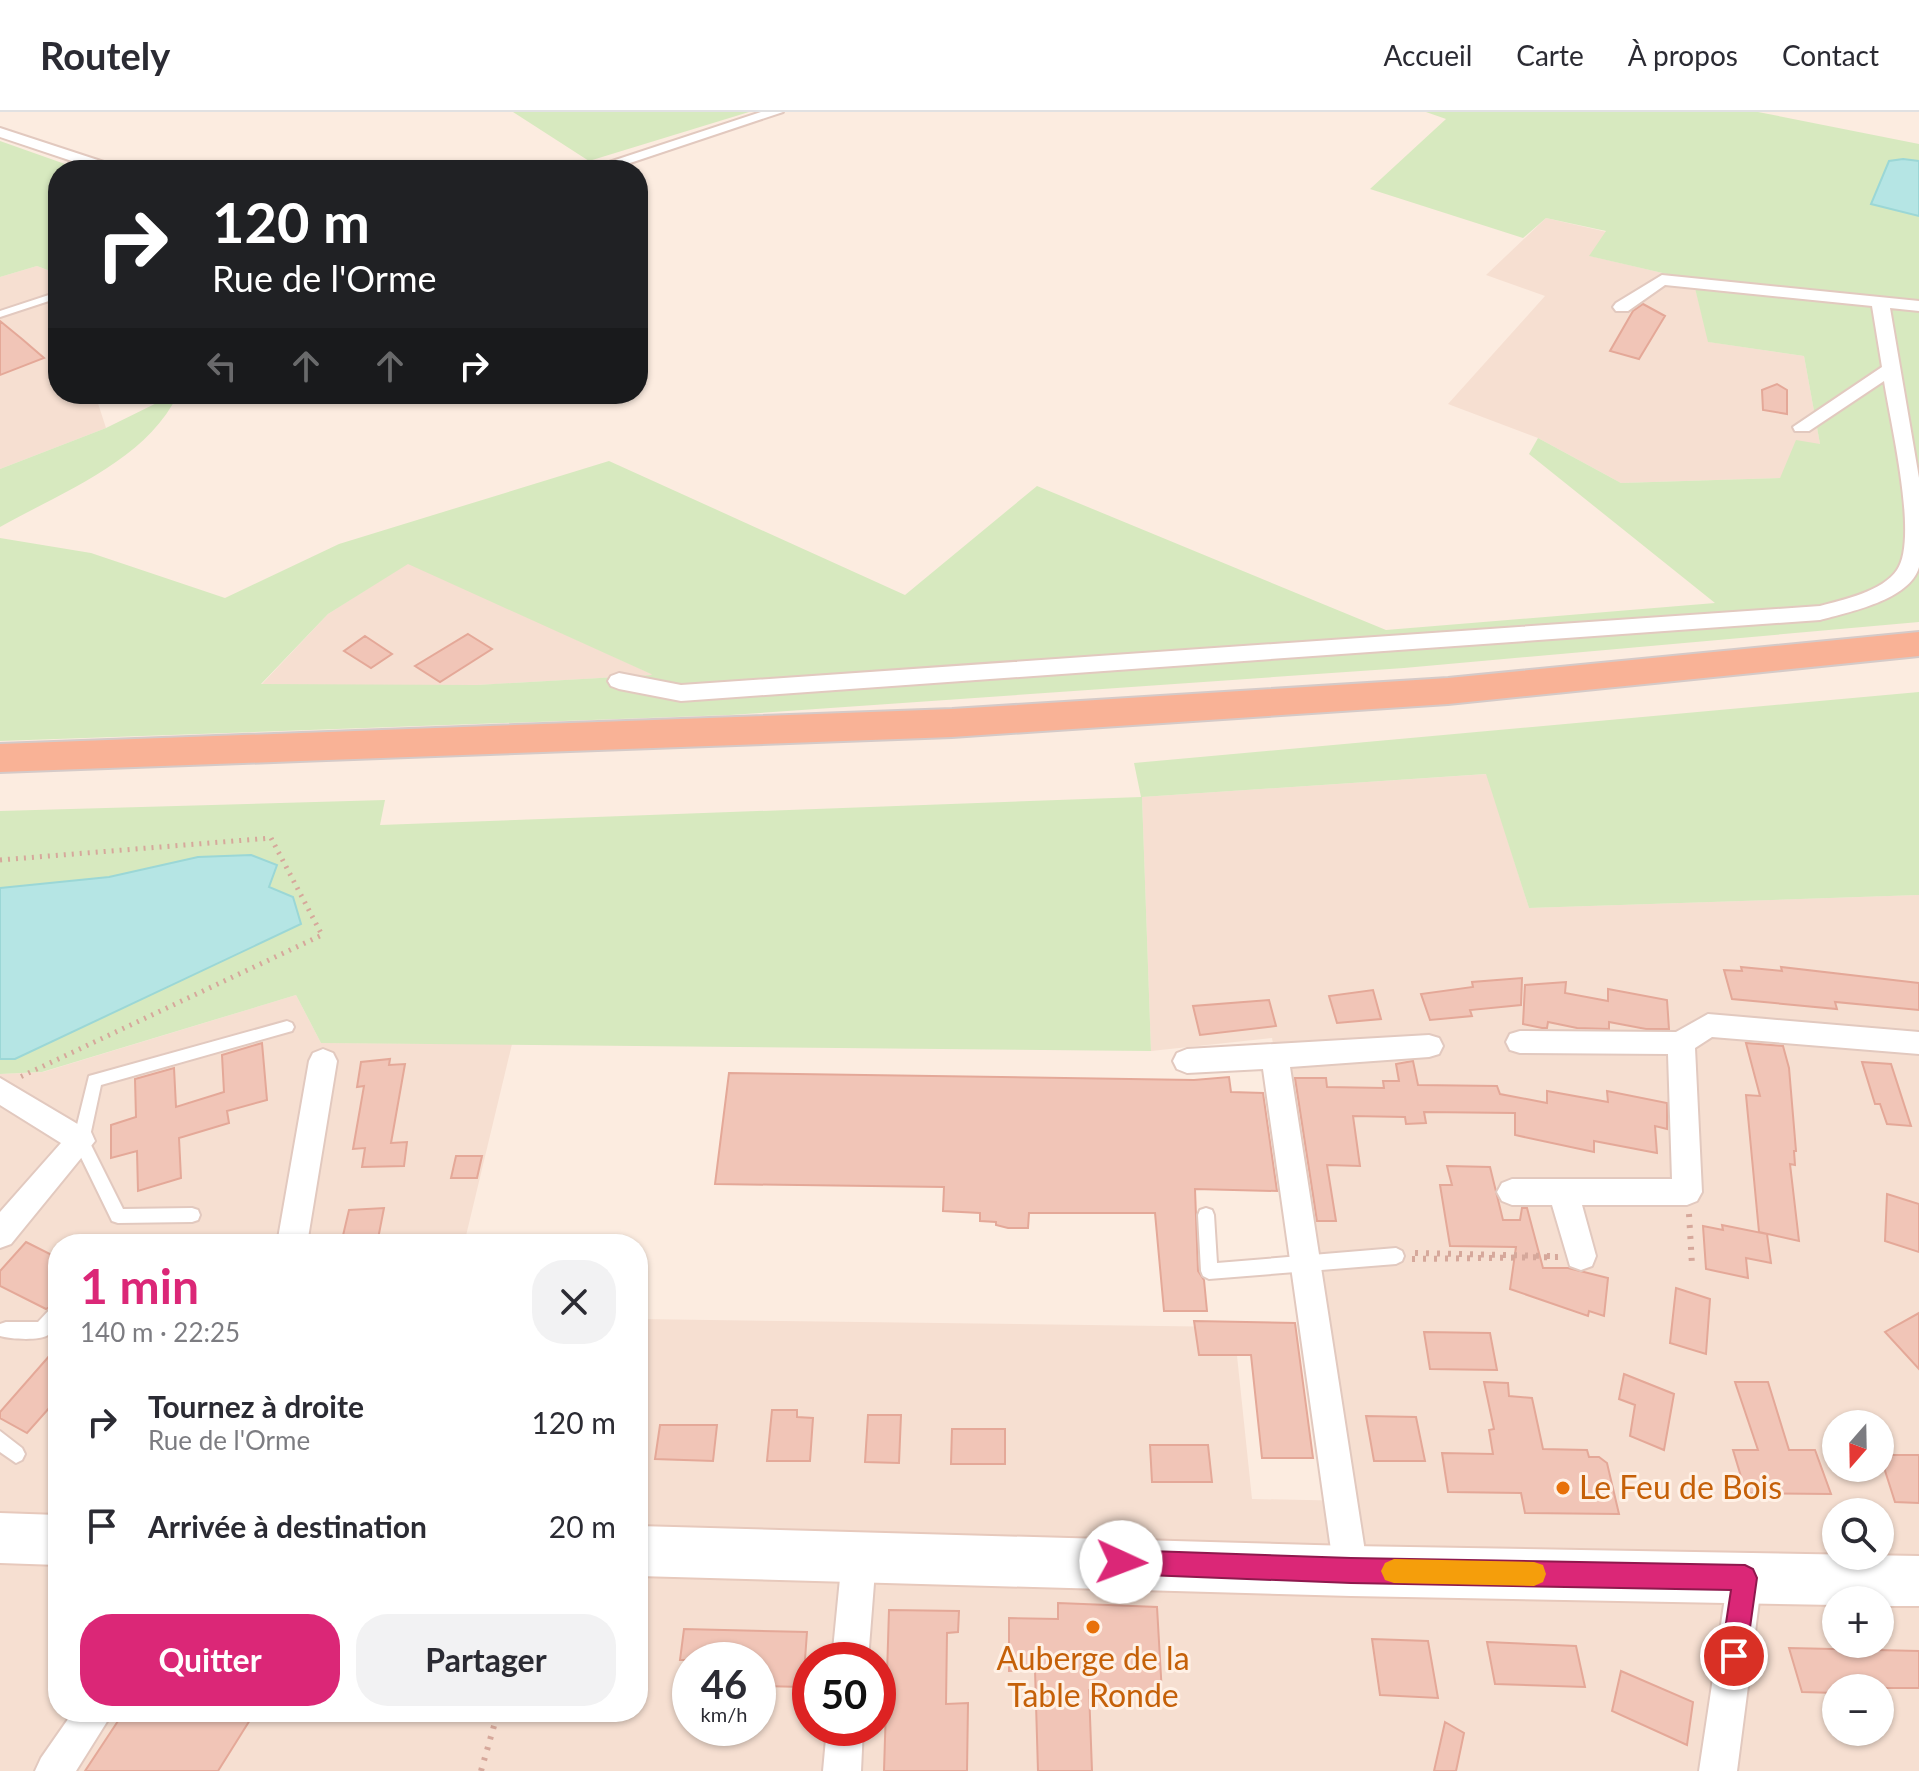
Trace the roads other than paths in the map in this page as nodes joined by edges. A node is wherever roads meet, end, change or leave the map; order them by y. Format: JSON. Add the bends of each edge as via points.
{"nodes":[{"id":1,"x":776,"y":112,"type":"edge"},
{"id":2,"x":0,"y":132,"type":"edge"},
{"id":3,"x":84,"y":160,"type":"edge"},
{"id":4,"x":625,"y":160,"type":"edge"},
{"id":5,"x":48,"y":298,"type":"edge"},
{"id":6,"x":1880,"y":302,"type":"junction"},
{"id":7,"x":1919,"y":306,"type":"edge"},
{"id":8,"x":1622,"y":307,"type":"dead end"},
{"id":9,"x":0,"y":314,"type":"edge"},
{"id":10,"x":1892,"y":368,"type":"junction"},
{"id":11,"x":1802,"y":427,"type":"dead end"},
{"id":12,"x":1919,"y":644,"type":"edge"},
{"id":13,"x":1919,"y":671,"type":"edge"},
{"id":14,"x":619,"y":681,"type":"dead end"},
{"id":15,"x":0,"y":758,"type":"edge"},
{"id":16,"x":0,"y":783,"type":"edge"},
{"id":17,"x":287,"y":1027,"type":"dead end"},
{"id":18,"x":1520,"y":1042,"type":"dead end"},
{"id":19,"x":1681,"y":1043,"type":"junction"},
{"id":20,"x":1919,"y":1043,"type":"edge"},
{"id":21,"x":1429,"y":1046,"type":"dead end"},
{"id":22,"x":1275,"y":1057,"type":"junction"},
{"id":23,"x":323,"y":1061,"type":"dead end"},
{"id":24,"x":1187,"y":1061,"type":"dead end"},
{"id":25,"x":7,"y":1085,"type":"edge"},
{"id":26,"x":81,"y":1141,"type":"junction"},
{"id":27,"x":1512,"y":1192,"type":"dead end"},
{"id":28,"x":1563,"y":1192,"type":"junction"},
{"id":29,"x":192,"y":1215,"type":"dead end"},
{"id":30,"x":1206,"y":1215,"type":"dead end"},
{"id":31,"x":0,"y":1234,"type":"edge"},
{"id":32,"x":294,"y":1234,"type":"edge"},
{"id":33,"x":1396,"y":1256,"type":"road end"},
{"id":34,"x":1567,"y":1256,"type":"road end"},
{"id":35,"x":1303,"y":1262,"type":"junction"},
{"id":36,"x":48,"y":1324,"type":"edge"},
{"id":37,"x":2,"y":1332,"type":"edge"},
{"id":38,"x":0,"y":1440,"type":"edge"},
{"id":39,"x":16,"y":1454,"type":"dead end"},
{"id":40,"x":0,"y":1538,"type":"edge"},
{"id":41,"x":48,"y":1540,"type":"edge"},
{"id":42,"x":648,"y":1551,"type":"edge"},
{"id":43,"x":859,"y":1558,"type":"junction"},
{"id":44,"x":1351,"y":1571,"type":"junction"},
{"id":45,"x":1745,"y":1578,"type":"junction"},
{"id":46,"x":1919,"y":1581,"type":"edge"},
{"id":47,"x":852,"y":1642,"type":"edge"},
{"id":48,"x":88,"y":1722,"type":"edge"},
{"id":49,"x":844,"y":1746,"type":"edge"},
{"id":50,"x":54,"y":1771,"type":"edge"},
{"id":51,"x":842,"y":1771,"type":"edge"},
{"id":52,"x":1718,"y":1771,"type":"edge"}],
"edges":[{"from":1,"to":4,"type":"street"},
{"from":2,"to":3,"type":"street"},
{"from":5,"to":9,"type":"lane"},
{"from":6,"to":7,"type":"street"},
{"from":6,"to":8,"type":"street","via":[[1662,280]]},
{"from":6,"to":10,"type":"street"},
{"from":10,"to":11,"type":"street"},
{"from":10,"to":14,"type":"street","via":[[1918,531],[1907,573],[1872,599],[1820,613],[681,693]]},
{"from":12,"to":15,"type":"highway","via":[[1448,691],[952,723]]},
{"from":13,"to":16,"type":"highway","via":[[1469,715],[1184,736]]},
{"from":17,"to":26,"type":"lane","via":[[94,1080]]},
{"from":18,"to":19,"type":"street"},
{"from":19,"to":20,"type":"street","via":[[1708,1025]]},
{"from":19,"to":28,"type":"street","via":[[1687,1192]]},
{"from":21,"to":22,"type":"street"},
{"from":22,"to":24,"type":"street"},
{"from":22,"to":35,"type":"street"},
{"from":23,"to":32,"type":"street"},
{"from":25,"to":26,"type":"street"},
{"from":26,"to":29,"type":"lane","via":[[118,1216]]},
{"from":26,"to":31,"type":"street"},
{"from":27,"to":28,"type":"street"},
{"from":28,"to":34,"type":"street"},
{"from":30,"to":35,"type":"lane","via":[[1209,1271]]},
{"from":33,"to":35,"type":"lane"},
{"from":35,"to":44,"type":"street"},
{"from":36,"to":37,"type":"lane","via":[[42,1330]]},
{"from":38,"to":39,"type":"lane"},
{"from":40,"to":41,"type":"main road"},
{"from":42,"to":43,"type":"main road"},
{"from":43,"to":44,"type":"main road"},
{"from":43,"to":47,"type":"street"},
{"from":44,"to":45,"type":"main road"},
{"from":45,"to":46,"type":"main road"},
{"from":45,"to":52,"type":"street"},
{"from":48,"to":50,"type":"street"},
{"from":49,"to":51,"type":"street"}]}
